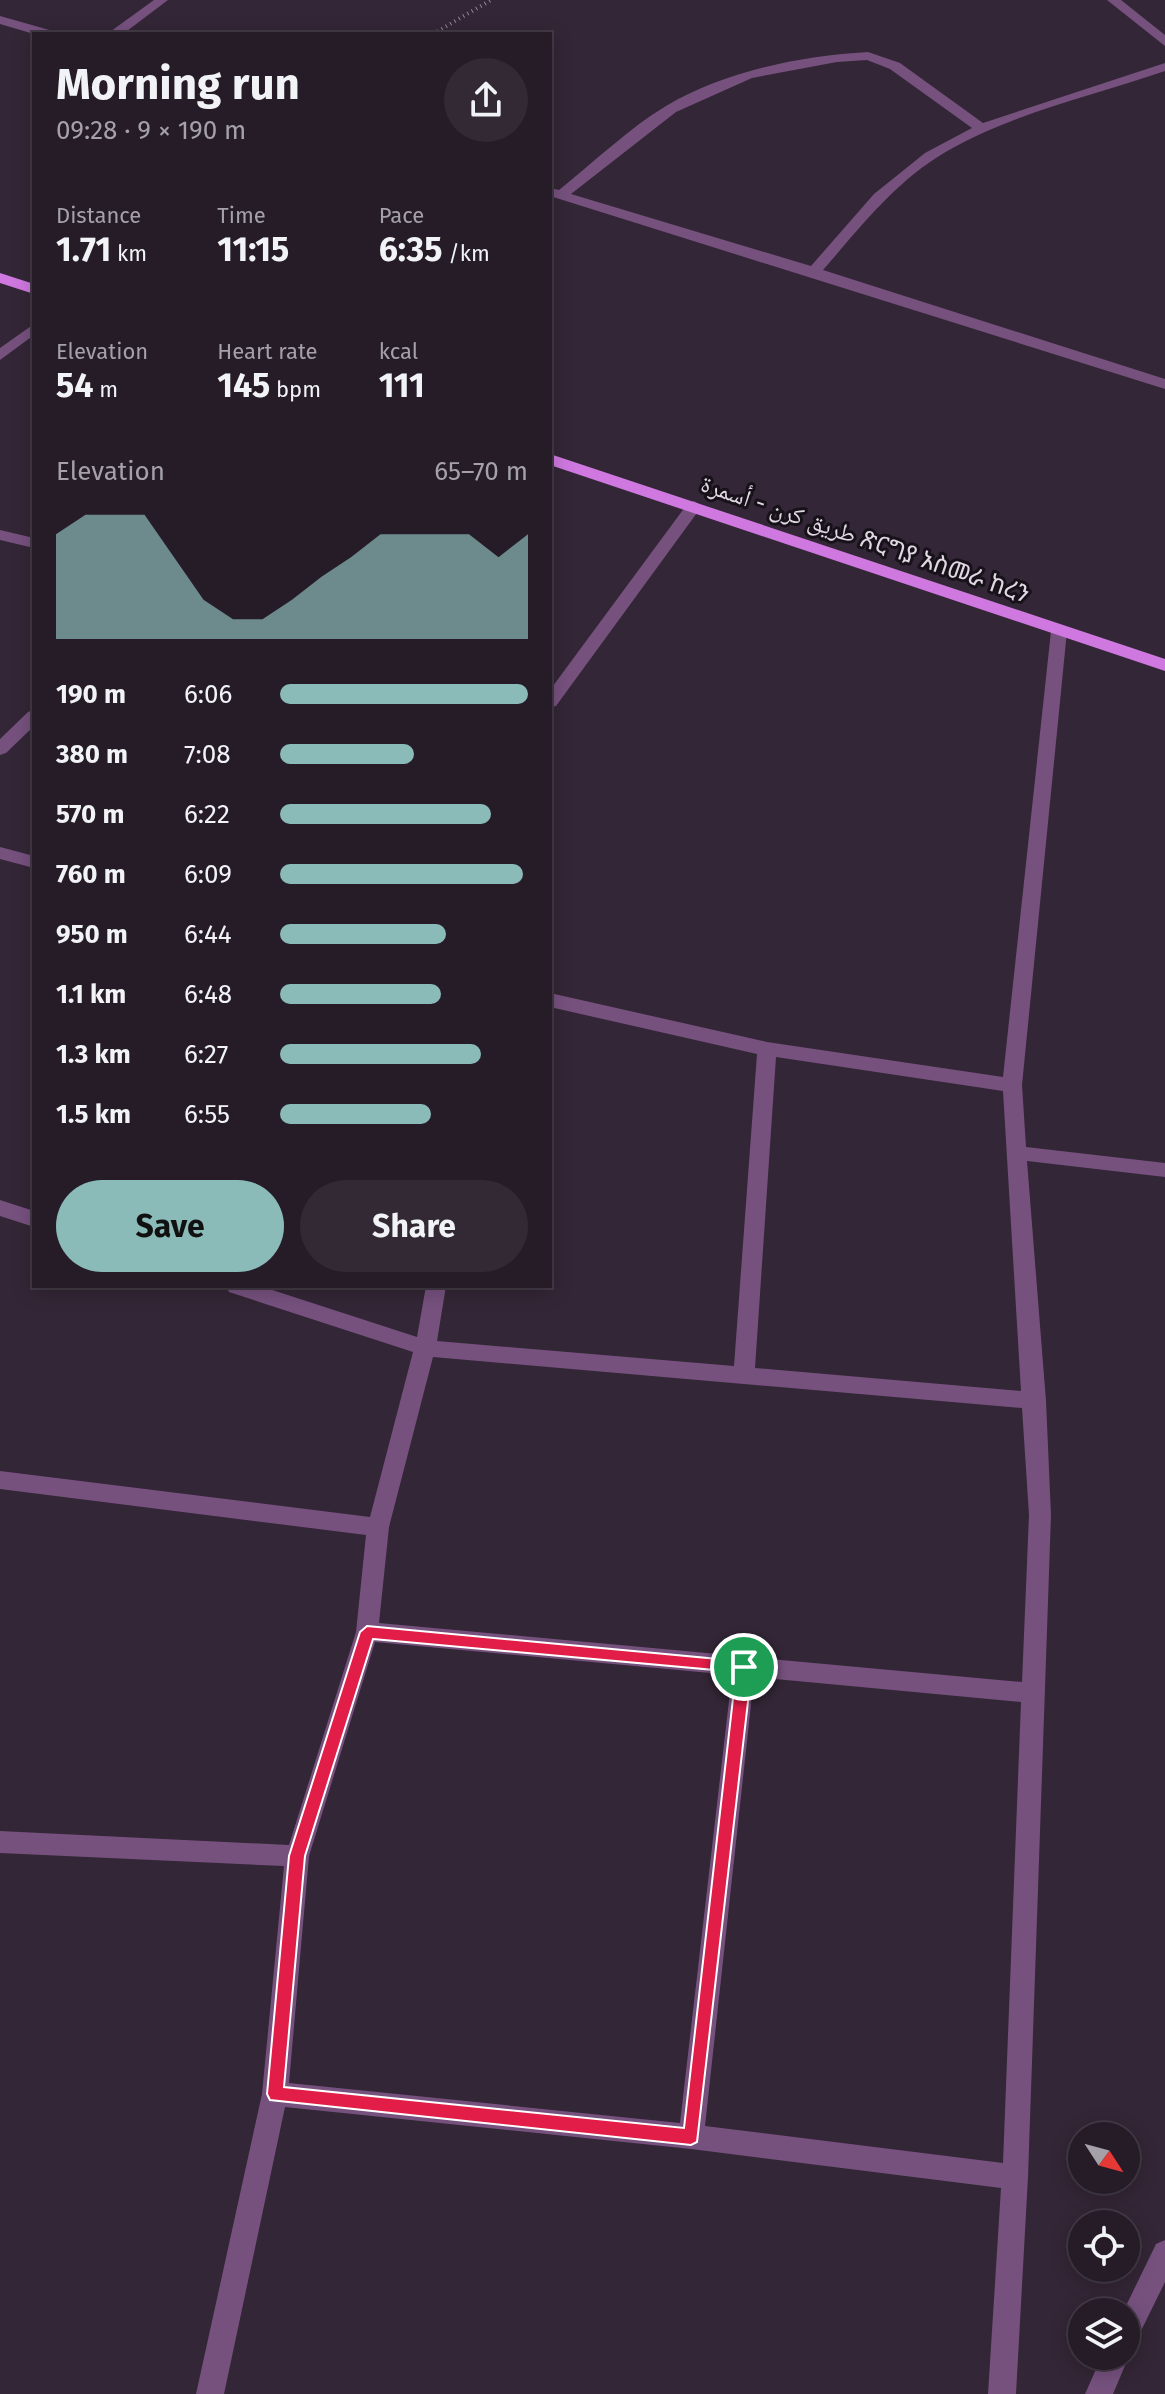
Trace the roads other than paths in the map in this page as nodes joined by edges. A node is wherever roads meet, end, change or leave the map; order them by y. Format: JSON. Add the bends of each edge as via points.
{"nodes":[{"id":1,"x":162,"y":0,"type":"edge"},
{"id":2,"x":1113,"y":0,"type":"edge"},
{"id":3,"x":0,"y":20,"type":"edge"},
{"id":4,"x":41,"y":32,"type":"edge"},
{"id":5,"x":117,"y":32,"type":"edge"},
{"id":6,"x":1165,"y":42,"type":"edge"},
{"id":7,"x":1165,"y":67,"type":"edge"},
{"id":8,"x":981,"y":128,"type":"junction"},
{"id":9,"x":555,"y":194,"type":"edge"},
{"id":10,"x":814,"y":272,"type":"junction"},
{"id":11,"x":0,"y":278,"type":"edge"},
{"id":12,"x":32,"y":288,"type":"edge"},
{"id":13,"x":32,"y":330,"type":"edge"},
{"id":14,"x":0,"y":356,"type":"edge"},
{"id":15,"x":1165,"y":384,"type":"edge"},
{"id":16,"x":552,"y":460,"type":"edge"},
{"id":17,"x":694,"y":506,"type":"junction"},
{"id":18,"x":0,"y":535,"type":"edge"},
{"id":19,"x":32,"y":543,"type":"edge"},
{"id":20,"x":1059,"y":631,"type":"junction"},
{"id":21,"x":1165,"y":665,"type":"edge"},
{"id":22,"x":552,"y":699,"type":"edge"},
{"id":23,"x":32,"y":718,"type":"edge"},
{"id":24,"x":0,"y":749,"type":"edge"},
{"id":25,"x":0,"y":853,"type":"edge"},
{"id":26,"x":32,"y":861,"type":"edge"},
{"id":27,"x":552,"y":1000,"type":"edge"},
{"id":28,"x":767,"y":1049,"type":"junction"},
{"id":29,"x":1012,"y":1085,"type":"junction"},
{"id":30,"x":1017,"y":1153,"type":"junction"},
{"id":31,"x":1165,"y":1170,"type":"edge"},
{"id":32,"x":0,"y":1208,"type":"edge"},
{"id":33,"x":32,"y":1218,"type":"edge"},
{"id":34,"x":242,"y":1288,"type":"edge"},
{"id":35,"x":436,"y":1288,"type":"edge"},
{"id":36,"x":425,"y":1348,"type":"junction"},
{"id":37,"x":744,"y":1376,"type":"junction"},
{"id":38,"x":1035,"y":1401,"type":"junction"},
{"id":39,"x":0,"y":1480,"type":"edge"},
{"id":40,"x":378,"y":1527,"type":"junction"},
{"id":41,"x":367,"y":1632,"type":"junction"},
{"id":42,"x":744,"y":1667,"type":"junction"},
{"id":43,"x":1034,"y":1693,"type":"junction"},
{"id":44,"x":0,"y":1842,"type":"edge"},
{"id":45,"x":297,"y":1856,"type":"junction"},
{"id":46,"x":275,"y":2094,"type":"junction"},
{"id":47,"x":691,"y":2137,"type":"junction"},
{"id":48,"x":1015,"y":2177,"type":"junction"},
{"id":49,"x":1165,"y":2253,"type":"edge"},
{"id":50,"x":1140,"y":2305,"type":"edge"},
{"id":51,"x":1110,"y":2370,"type":"edge"},
{"id":52,"x":210,"y":2394,"type":"edge"},
{"id":53,"x":1002,"y":2394,"type":"edge"},
{"id":54,"x":1099,"y":2394,"type":"edge"}],
"edges":[{"from":1,"to":5,"type":"street"},
{"from":2,"to":6,"type":"street"},
{"from":3,"to":4,"type":"street"},
{"from":7,"to":8,"type":"street"},
{"from":8,"to":9,"type":"street","via":[[895,66],[868,56],[792,65],[748,75],[671,109]]},
{"from":8,"to":10,"type":"street","via":[[930,156],[879,197]]},
{"from":9,"to":10,"type":"street"},
{"from":10,"to":15,"type":"street"},
{"from":11,"to":12,"type":"highway"},
{"from":13,"to":14,"type":"street"},
{"from":16,"to":17,"type":"highway","name":"طريق كرن - أسمرة ጽርግያ አስመራ ከረን"},
{"from":17,"to":20,"type":"highway","name":"طريق كرن - أسمرة ጽርግያ አስመራ ከረን"},
{"from":17,"to":22,"type":"street"},
{"from":18,"to":19,"type":"street"},
{"from":20,"to":21,"type":"highway","name":"طريق كرن - أسمرة ጽርግያ አስመራ ከረን"},
{"from":20,"to":29,"type":"street"},
{"from":23,"to":24,"type":"street"},
{"from":25,"to":26,"type":"street"},
{"from":27,"to":28,"type":"street"},
{"from":28,"to":29,"type":"street"},
{"from":28,"to":37,"type":"street"},
{"from":29,"to":30,"type":"street"},
{"from":30,"to":31,"type":"street"},
{"from":30,"to":38,"type":"street"},
{"from":32,"to":33,"type":"street"},
{"from":34,"to":36,"type":"street"},
{"from":35,"to":36,"type":"street"},
{"from":36,"to":37,"type":"street"},
{"from":36,"to":40,"type":"street"},
{"from":37,"to":38,"type":"street"},
{"from":38,"to":43,"type":"street","via":[[1040,1515]]},
{"from":39,"to":40,"type":"street"},
{"from":40,"to":41,"type":"street"},
{"from":41,"to":42,"type":"street"},
{"from":41,"to":45,"type":"street"},
{"from":42,"to":43,"type":"street"},
{"from":42,"to":47,"type":"street"},
{"from":43,"to":48,"type":"street"},
{"from":44,"to":45,"type":"street"},
{"from":45,"to":46,"type":"street"},
{"from":46,"to":47,"type":"street"},
{"from":46,"to":52,"type":"street"},
{"from":47,"to":48,"type":"street"},
{"from":48,"to":53,"type":"street"},
{"from":49,"to":50,"type":"street"},
{"from":51,"to":54,"type":"street"}]}
